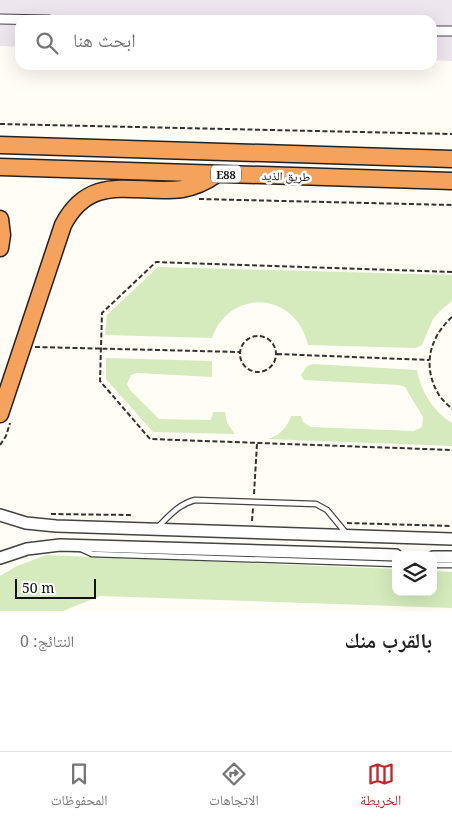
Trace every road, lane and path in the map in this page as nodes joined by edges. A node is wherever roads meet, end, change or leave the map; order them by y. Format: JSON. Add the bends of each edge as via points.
{"nodes":[{"id":1,"x":0,"y":19,"type":"edge"},
{"id":2,"x":15,"y":19,"type":"edge"},
{"id":3,"x":437,"y":31,"type":"edge"},
{"id":4,"x":452,"y":32,"type":"edge"},
{"id":5,"x":0,"y":124,"type":"edge"},
{"id":6,"x":452,"y":134,"type":"edge"},
{"id":7,"x":0,"y":145,"type":"edge"},
{"id":8,"x":452,"y":159,"type":"edge"},
{"id":9,"x":0,"y":167,"type":"edge"},
{"id":10,"x":218,"y":173,"type":"junction"},
{"id":11,"x":452,"y":181,"type":"edge"},
{"id":12,"x":198,"y":199,"type":"dead end"},
{"id":13,"x":452,"y":204,"type":"edge"},
{"id":14,"x":0,"y":219,"type":"edge"},
{"id":15,"x":0,"y":248,"type":"edge"},
{"id":16,"x":452,"y":272,"type":"edge"},
{"id":17,"x":452,"y":317,"type":"edge"},
{"id":18,"x":23,"y":347,"type":"junction"},
{"id":19,"x":100,"y":348,"type":"junction"},
{"id":20,"x":240,"y":352,"type":"junction"},
{"id":21,"x":277,"y":354,"type":"junction"},
{"id":22,"x":429,"y":360,"type":"junction"},
{"id":23,"x":452,"y":409,"type":"edge"},
{"id":24,"x":6,"y":416,"type":"edge"},
{"id":25,"x":256,"y":444,"type":"junction"},
{"id":26,"x":0,"y":445,"type":"edge"},
{"id":27,"x":452,"y":450,"type":"edge"},
{"id":28,"x":254,"y":502,"type":"junction"},
{"id":29,"x":0,"y":515,"type":"edge"},
{"id":30,"x":252,"y":520,"type":"dead end"},
{"id":31,"x":154,"y":530,"type":"junction"},
{"id":32,"x":348,"y":536,"type":"junction"},
{"id":33,"x":452,"y":539,"type":"edge"},
{"id":34,"x":76,"y":546,"type":"junction"},
{"id":35,"x":392,"y":555,"type":"edge"},
{"id":36,"x":437,"y":557,"type":"edge"},
{"id":37,"x":452,"y":557,"type":"edge"},
{"id":38,"x":0,"y":558,"type":"edge"},
{"id":39,"x":392,"y":564,"type":"edge"},
{"id":40,"x":437,"y":565,"type":"edge"},
{"id":41,"x":452,"y":565,"type":"edge"}],
"edges":[{"from":1,"to":2,"type":"street"},
{"from":3,"to":4,"type":"street"},
{"from":5,"to":6,"type":"path"},
{"from":7,"to":8,"type":"highway","name":"طريق الذيد","number":"E88"},
{"from":9,"to":10,"type":"highway","name":"طريق الذيد","number":"E88"},
{"from":10,"to":11,"type":"highway","name":"طريق الذيد","number":"E88"},
{"from":10,"to":18,"type":"highway","via":[[201,184],[184,188],[112,188],[79,202],[62,225]]},
{"from":12,"to":13,"type":"path"},
{"from":14,"to":15,"type":"highway"},
{"from":16,"to":19,"type":"path","via":[[156,262],[102,313]]},
{"from":17,"to":22,"type":"path","via":[[442,326],[433,342]]},
{"from":18,"to":19,"type":"path"},
{"from":18,"to":24,"type":"highway"},
{"from":19,"to":20,"type":"path"},
{"from":19,"to":25,"type":"path","via":[[100,381],[150,439]]},
{"from":20,"to":21,"type":"path","via":[[248,339],[263,336],[275,346]]},
{"from":20,"to":21,"type":"path","via":[[242,362],[258,372],[274,363]]},
{"from":21,"to":22,"type":"path"},
{"from":22,"to":23,"type":"path","via":[[431,378],[439,395]]},
{"from":24,"to":26,"type":"path","via":[[6,436]]},
{"from":25,"to":27,"type":"path"},
{"from":25,"to":28,"type":"path"},
{"from":28,"to":30,"type":"path"},
{"from":28,"to":31,"type":"lane","via":[[196,500],[178,508]]},
{"from":28,"to":32,"type":"lane","via":[[322,506]]},
{"from":29,"to":31,"type":"street","via":[[40,526]]},
{"from":31,"to":32,"type":"street"},
{"from":32,"to":33,"type":"street"},
{"from":34,"to":35,"type":"street"},
{"from":34,"to":38,"type":"street","via":[[35,548]]},
{"from":34,"to":39,"type":"lane","via":[[92,554]]},
{"from":36,"to":37,"type":"street"},
{"from":40,"to":41,"type":"lane"}]}
